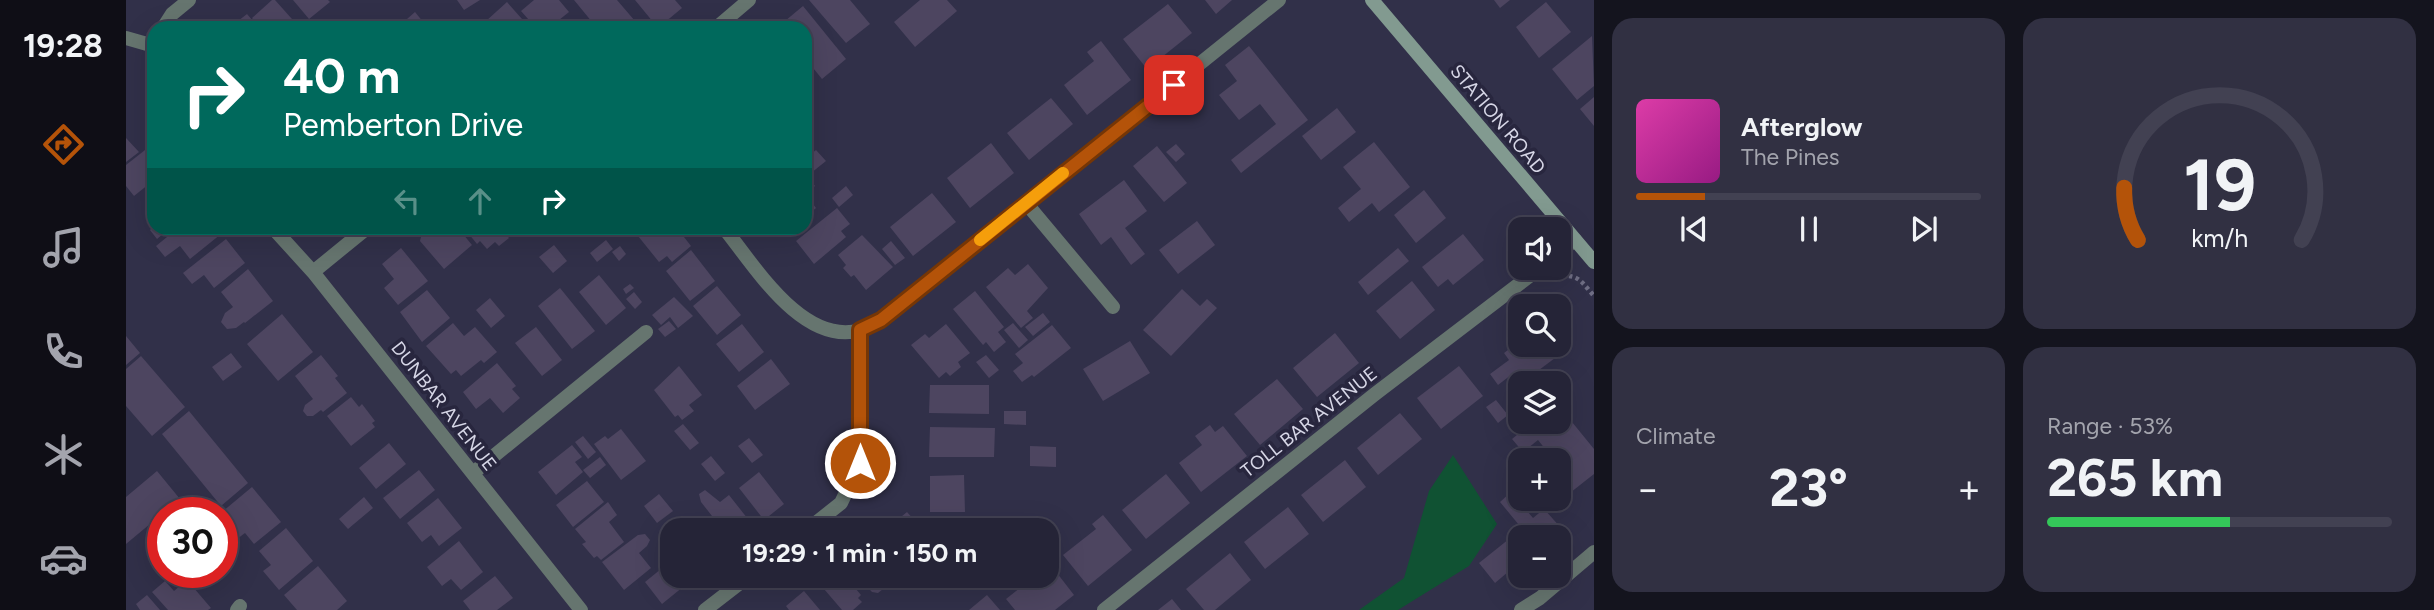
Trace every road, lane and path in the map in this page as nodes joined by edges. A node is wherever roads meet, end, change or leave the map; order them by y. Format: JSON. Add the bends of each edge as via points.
{"nodes":[{"id":1,"x":189,"y":0,"type":"edge"},
{"id":2,"x":749,"y":0,"type":"edge"},
{"id":3,"x":1279,"y":0,"type":"edge"},
{"id":4,"x":1372,"y":0,"type":"edge"},
{"id":5,"x":168,"y":21,"type":"edge"},
{"id":6,"x":724,"y":21,"type":"edge"},
{"id":7,"x":126,"y":38,"type":"edge"},
{"id":8,"x":147,"y":44,"type":"edge"},
{"id":9,"x":1026,"y":203,"type":"junction"},
{"id":10,"x":280,"y":235,"type":"edge"},
{"id":11,"x":358,"y":235,"type":"edge"},
{"id":12,"x":730,"y":235,"type":"edge"},
{"id":13,"x":1575,"y":240,"type":"junction"},
{"id":14,"x":1571,"y":243,"type":"edge"},
{"id":15,"x":1594,"y":262,"type":"edge"},
{"id":16,"x":313,"y":272,"type":"junction"},
{"id":17,"x":1571,"y":276,"type":"edge"},
{"id":18,"x":1525,"y":280,"type":"edge"},
{"id":19,"x":1594,"y":296,"type":"edge"},
{"id":20,"x":1113,"y":307,"type":"dead end"},
{"id":21,"x":860,"y":330,"type":"junction"},
{"id":22,"x":646,"y":332,"type":"dead end"},
{"id":23,"x":473,"y":473,"type":"junction"},
{"id":24,"x":822,"y":518,"type":"edge"},
{"id":25,"x":1594,"y":552,"type":"edge"},
{"id":26,"x":733,"y":588,"type":"edge"},
{"id":27,"x":581,"y":610,"type":"edge"},
{"id":28,"x":705,"y":610,"type":"edge"},
{"id":29,"x":1104,"y":610,"type":"edge"},
{"id":30,"x":1521,"y":610,"type":"edge"}],
"edges":[{"from":1,"to":5,"type":"street"},
{"from":2,"to":6,"type":"street"},
{"from":3,"to":9,"type":"street"},
{"from":4,"to":13,"type":"main road","name":"STATION ROAD"},
{"from":7,"to":8,"type":"street"},
{"from":9,"to":20,"type":"street"},
{"from":9,"to":21,"type":"street","via":[[881,320]]},
{"from":10,"to":16,"type":"street","name":"DUNBAR AVENUE"},
{"from":11,"to":16,"type":"street"},
{"from":12,"to":21,"type":"street","via":[[786,304],[814,325]]},
{"from":13,"to":14,"type":"street"},
{"from":13,"to":15,"type":"main road","name":"STATION ROAD"},
{"from":16,"to":23,"type":"street","name":"DUNBAR AVENUE"},
{"from":17,"to":19,"type":"path","via":[[1579,278]]},
{"from":18,"to":29,"type":"street","name":"TOLL BAR AVENUE"},
{"from":21,"to":24,"type":"street","via":[[860,463],[841,503]]},
{"from":22,"to":23,"type":"street"},
{"from":23,"to":27,"type":"street","name":"DUNBAR AVENUE"},
{"from":25,"to":30,"type":"street"},
{"from":26,"to":28,"type":"street"}]}
